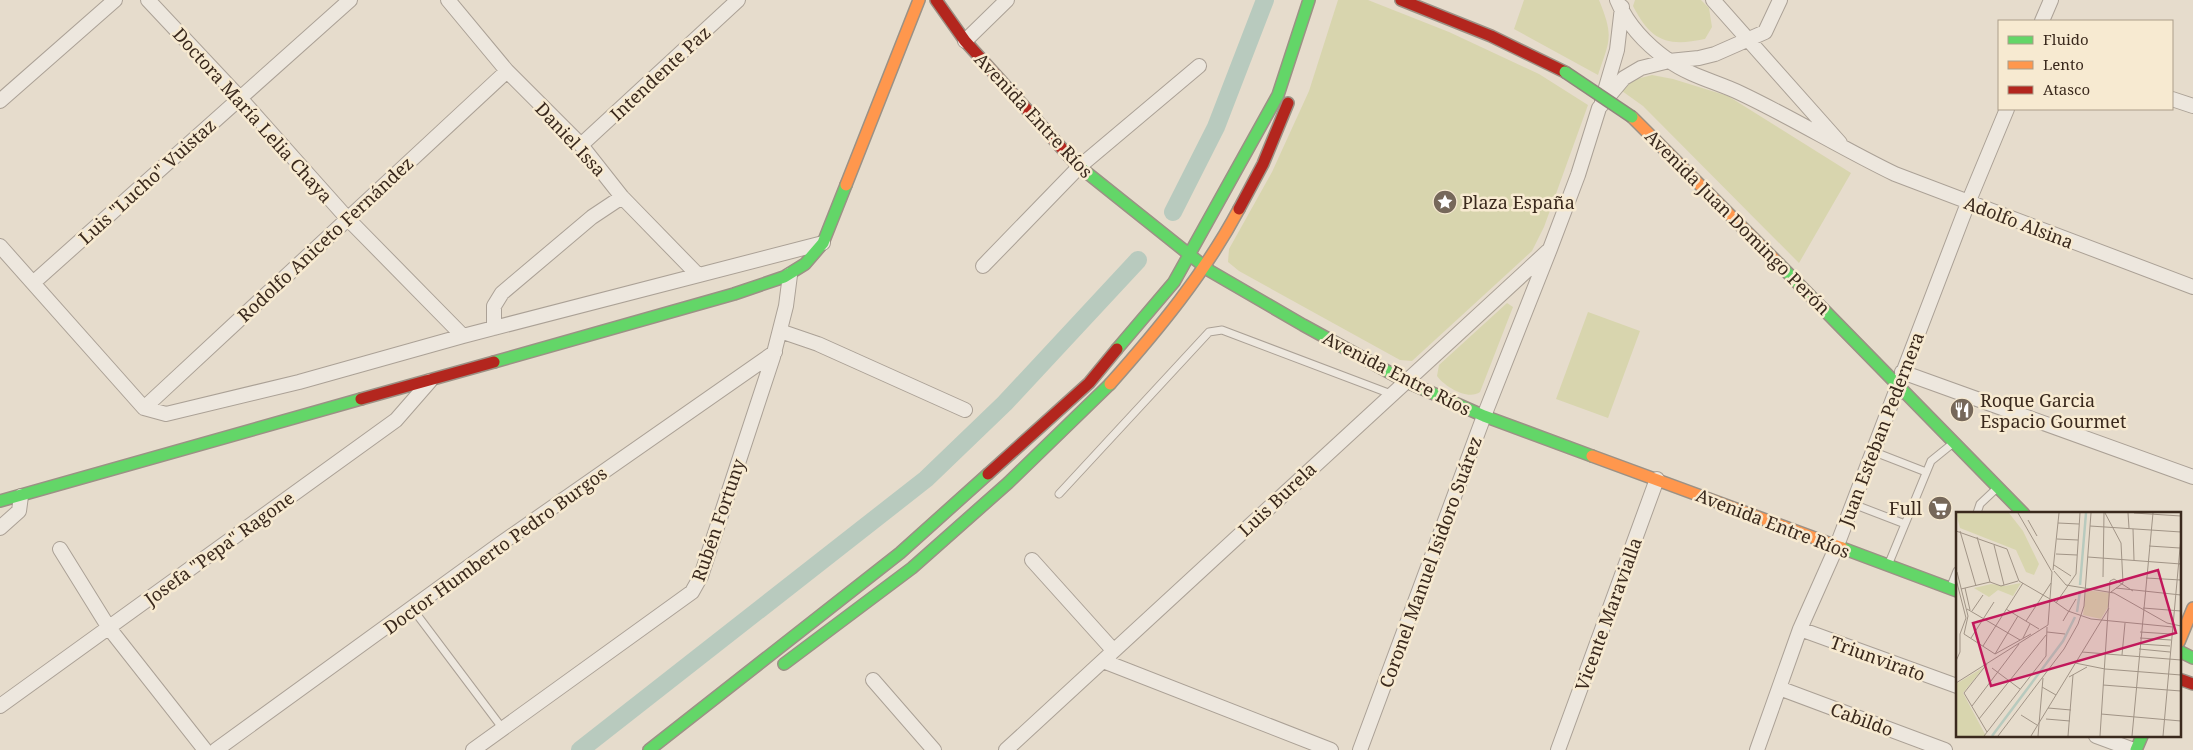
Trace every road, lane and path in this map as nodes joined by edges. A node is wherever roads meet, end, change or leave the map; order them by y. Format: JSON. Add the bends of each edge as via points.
{"nodes":[{"id":1,"x":115,"y":0,"type":"edge"},
{"id":2,"x":148,"y":0,"type":"edge"},
{"id":3,"x":350,"y":0,"type":"edge"},
{"id":4,"x":448,"y":0,"type":"edge"},
{"id":5,"x":738,"y":0,"type":"edge"},
{"id":6,"x":919,"y":0,"type":"edge"},
{"id":7,"x":936,"y":0,"type":"edge"},
{"id":8,"x":1007,"y":0,"type":"edge"},
{"id":9,"x":1309,"y":0,"type":"edge"},
{"id":10,"x":1401,"y":0,"type":"edge"},
{"id":11,"x":1713,"y":0,"type":"edge"},
{"id":12,"x":1780,"y":0,"type":"edge"},
{"id":13,"x":2051,"y":0,"type":"edge"},
{"id":14,"x":1621,"y":3,"type":"edge"},
{"id":15,"x":2042,"y":20,"type":"edge"},
{"id":16,"x":1750,"y":40,"type":"junction"},
{"id":17,"x":965,"y":41,"type":"junction"},
{"id":18,"x":1668,"y":61,"type":"junction"},
{"id":19,"x":1199,"y":66,"type":"dead end"},
{"id":20,"x":507,"y":71,"type":"junction"},
{"id":21,"x":1292,"y":95,"type":"dead end"},
{"id":22,"x":240,"y":98,"type":"junction"},
{"id":23,"x":2173,"y":98,"type":"edge"},
{"id":24,"x":0,"y":101,"type":"edge"},
{"id":25,"x":2193,"y":106,"type":"edge"},
{"id":26,"x":1598,"y":108,"type":"junction"},
{"id":27,"x":2006,"y":110,"type":"edge"},
{"id":28,"x":581,"y":145,"type":"junction"},
{"id":29,"x":1847,"y":151,"type":"junction"},
{"id":30,"x":1079,"y":167,"type":"junction"},
{"id":31,"x":622,"y":197,"type":"junction"},
{"id":32,"x":1968,"y":203,"type":"junction"},
{"id":33,"x":346,"y":218,"type":"junction"},
{"id":34,"x":823,"y":243,"type":"junction"},
{"id":35,"x":0,"y":246,"type":"edge"},
{"id":36,"x":1550,"y":249,"type":"junction"},
{"id":37,"x":1190,"y":255,"type":"junction"},
{"id":38,"x":983,"y":266,"type":"dead end"},
{"id":39,"x":1205,"y":267,"type":"junction"},
{"id":40,"x":698,"y":275,"type":"junction"},
{"id":41,"x":790,"y":275,"type":"junction"},
{"id":42,"x":34,"y":282,"type":"junction"},
{"id":43,"x":2193,"y":287,"type":"edge"},
{"id":44,"x":494,"y":328,"type":"junction"},
{"id":45,"x":780,"y":331,"type":"junction"},
{"id":46,"x":463,"y":336,"type":"junction"},
{"id":47,"x":775,"y":352,"type":"junction"},
{"id":48,"x":1900,"y":378,"type":"junction"},
{"id":49,"x":430,"y":381,"type":"junction"},
{"id":50,"x":1406,"y":381,"type":"junction"},
{"id":51,"x":1391,"y":394,"type":"junction"},
{"id":52,"x":144,"y":408,"type":"junction"},
{"id":53,"x":965,"y":410,"type":"dead end"},
{"id":54,"x":1484,"y":416,"type":"junction"},
{"id":55,"x":1955,"y":442,"type":"junction"},
{"id":56,"x":1872,"y":451,"type":"junction"},
{"id":57,"x":1926,"y":472,"type":"junction"},
{"id":58,"x":2193,"y":477,"type":"edge"},
{"id":59,"x":1657,"y":479,"type":"junction"},
{"id":60,"x":1998,"y":487,"type":"junction"},
{"id":61,"x":1059,"y":494,"type":"dead end"},
{"id":62,"x":21,"y":496,"type":"junction"},
{"id":63,"x":0,"y":501,"type":"edge"},
{"id":64,"x":1853,"y":504,"type":"junction"},
{"id":65,"x":1977,"y":512,"type":"edge"},
{"id":66,"x":2022,"y":512,"type":"edge"},
{"id":67,"x":1905,"y":524,"type":"junction"},
{"id":68,"x":0,"y":528,"type":"edge"},
{"id":69,"x":1836,"y":548,"type":"junction"},
{"id":70,"x":60,"y":549,"type":"dead end"},
{"id":71,"x":1032,"y":560,"type":"dead end"},
{"id":72,"x":1888,"y":565,"type":"junction"},
{"id":73,"x":1956,"y":576,"type":"edge"},
{"id":74,"x":1953,"y":590,"type":"edge"},
{"id":75,"x":412,"y":608,"type":"junction"},
{"id":76,"x":2193,"y":608,"type":"edge"},
{"id":77,"x":109,"y":628,"type":"junction"},
{"id":78,"x":1800,"y":629,"type":"junction"},
{"id":79,"x":2180,"y":640,"type":"edge"},
{"id":80,"x":1113,"y":650,"type":"junction"},
{"id":81,"x":2180,"y":652,"type":"edge"},
{"id":82,"x":2193,"y":658,"type":"edge"},
{"id":83,"x":1103,"y":661,"type":"junction"},
{"id":84,"x":771,"y":674,"type":"dead end"},
{"id":85,"x":2180,"y":679,"type":"edge"},
{"id":86,"x":872,"y":680,"type":"dead end"},
{"id":87,"x":2193,"y":684,"type":"edge"},
{"id":88,"x":1956,"y":686,"type":"edge"},
{"id":89,"x":1779,"y":688,"type":"junction"},
{"id":90,"x":0,"y":706,"type":"edge"},
{"id":91,"x":503,"y":729,"type":"junction"},
{"id":92,"x":2102,"y":738,"type":"edge"},
{"id":93,"x":2141,"y":738,"type":"edge"},
{"id":94,"x":205,"y":750,"type":"edge"},
{"id":95,"x":216,"y":750,"type":"edge"},
{"id":96,"x":473,"y":750,"type":"edge"},
{"id":97,"x":649,"y":750,"type":"edge"},
{"id":98,"x":934,"y":750,"type":"edge"},
{"id":99,"x":1006,"y":750,"type":"edge"},
{"id":100,"x":1331,"y":750,"type":"edge"},
{"id":101,"x":1360,"y":750,"type":"edge"},
{"id":102,"x":1558,"y":750,"type":"edge"},
{"id":103,"x":1757,"y":750,"type":"edge"},
{"id":104,"x":1945,"y":750,"type":"edge"},
{"id":105,"x":2135,"y":750,"type":"edge"}],
"edges":[{"from":1,"to":24,"type":"street"},
{"from":2,"to":22,"type":"street","name":"Doctora María Lelia Chaya"},
{"from":3,"to":22,"type":"street","name":"Luis \"Lucho\" Vuistaz"},
{"from":4,"to":20,"type":"street","name":"Daniel Issa"},
{"from":5,"to":28,"type":"street","name":"Intendente Paz"},
{"from":6,"to":34,"type":"main road"},
{"from":7,"to":17,"type":"main road","name":"Avenida Entre Ríos"},
{"from":8,"to":17,"type":"street"},
{"from":9,"to":37,"type":"main road","via":[[1278,95]]},
{"from":10,"to":48,"type":"main road","name":"Avenida Juan Domingo Perón","bridge":true,"via":[[1491,36],[1565,72],[1632,117]]},
{"from":11,"to":16,"type":"street","name":"Adolfo Alsina"},
{"from":12,"to":16,"type":"street","name":"Coronel Manuel Isidoro Suárez","via":[[1765,32]]},
{"from":13,"to":15,"type":"street"},
{"from":14,"to":18,"type":"street","name":"Adolfo Alsina","via":[[1644,40]]},
{"from":14,"to":26,"type":"street","name":"Adolfo Alsina","via":[[1617,50]]},
{"from":16,"to":18,"type":"street","name":"Coronel Manuel Isidoro Suárez","via":[[1716,54]]},
{"from":16,"to":29,"type":"street","name":"Adolfo Alsina"},
{"from":17,"to":30,"type":"main road","name":"Avenida Entre Ríos"},
{"from":18,"to":26,"type":"street","name":"Coronel Manuel Isidoro Suárez","via":[[1641,68],[1624,78]]},
{"from":18,"to":29,"type":"street","name":"Adolfo Alsina","via":[[1740,93]]},
{"from":19,"to":30,"type":"street"},
{"from":20,"to":28,"type":"street","name":"Daniel Issa"},
{"from":20,"to":33,"type":"street","name":"Rodolfo Aniceto Fernández"},
{"from":21,"to":39,"type":"main road","via":[[1263,164]]},
{"from":22,"to":33,"type":"street","name":"Doctora María Lelia Chaya"},
{"from":22,"to":42,"type":"street","name":"Luis \"Lucho\" Vuistaz"},
{"from":23,"to":25,"type":"street"},
{"from":26,"to":36,"type":"street","name":"Coronel Manuel Isidoro Suárez","via":[[1578,175]]},
{"from":27,"to":32,"type":"street","name":"Juan Esteban Pedernera"},
{"from":28,"to":31,"type":"street","name":"Daniel Issa"},
{"from":29,"to":32,"type":"street","name":"Adolfo Alsina"},
{"from":30,"to":37,"type":"main road","name":"Avenida Entre Ríos"},
{"from":30,"to":38,"type":"street"},
{"from":31,"to":40,"type":"street","name":"Daniel Issa"},
{"from":31,"to":44,"type":"street","via":[[502,293],[494,306]]},
{"from":32,"to":43,"type":"street","name":"Adolfo Alsina"},
{"from":32,"to":48,"type":"street","name":"Juan Esteban Pedernera"},
{"from":33,"to":46,"type":"street","name":"Doctora María Lelia Chaya"},
{"from":33,"to":52,"type":"street","name":"Rodolfo Aniceto Fernández"},
{"from":34,"to":40,"type":"street"},
{"from":34,"to":41,"type":"main road","via":[[814,258]]},
{"from":35,"to":42,"type":"street"},
{"from":36,"to":50,"type":"street","name":"Luis Burela"},
{"from":36,"to":54,"type":"street","name":"Coronel Manuel Isidoro Suárez"},
{"from":37,"to":39,"type":"main road","name":"Avenida Entre Ríos"},
{"from":37,"to":97,"type":"main road","via":[[1174,282],[1090,384],[900,553]]},
{"from":39,"to":50,"type":"main road","name":"Avenida Entre Ríos"},
{"from":39,"to":84,"type":"main road","via":[[1100,395],[1008,483],[912,568]]},
{"from":40,"to":44,"type":"street"},
{"from":41,"to":45,"type":"street","name":"Rubén Fortuny"},
{"from":41,"to":49,"type":"main road"},
{"from":42,"to":52,"type":"street"},
{"from":44,"to":46,"type":"street"},
{"from":45,"to":47,"type":"street","name":"Rubén Fortuny"},
{"from":45,"to":53,"type":"street","via":[[818,344]]},
{"from":46,"to":52,"type":"street","via":[[299,382],[166,414]]},
{"from":47,"to":75,"type":"street","name":"Doctor Humberto Pedro Burgos"},
{"from":47,"to":91,"type":"street","name":"Rubén Fortuny","via":[[701,576],[692,592]]},
{"from":48,"to":55,"type":"main road","name":"Avenida Juan Domingo Perón"},
{"from":48,"to":56,"type":"street","name":"Juan Esteban Pedernera"},
{"from":48,"to":58,"type":"street"},
{"from":49,"to":62,"type":"main road"},
{"from":49,"to":77,"type":"street","name":"Josefa \"Pepa\" Ragone","via":[[396,420]]},
{"from":50,"to":51,"type":"street","name":"Luis Burela"},
{"from":50,"to":54,"type":"main road","name":"Avenida Entre Ríos"},
{"from":51,"to":61,"type":"lane","via":[[1222,330],[1210,332]]},
{"from":51,"to":80,"type":"street","name":"Luis Burela"},
{"from":54,"to":59,"type":"main road","name":"Avenida Entre Ríos"},
{"from":54,"to":101,"type":"street","name":"Coronel Manuel Isidoro Suárez"},
{"from":55,"to":57,"type":"lane","via":[[1931,461]]},
{"from":55,"to":60,"type":"main road","name":"Avenida Juan Domingo Perón"},
{"from":56,"to":57,"type":"lane"},
{"from":56,"to":64,"type":"street","name":"Juan Esteban Pedernera"},
{"from":57,"to":67,"type":"lane"},
{"from":59,"to":69,"type":"main road","name":"Avenida Entre Ríos"},
{"from":59,"to":102,"type":"street","name":"Vicente Maravialla"},
{"from":60,"to":65,"type":"lane","via":[[1980,504]]},
{"from":60,"to":66,"type":"main road","name":"Avenida Juan Domingo Perón"},
{"from":62,"to":63,"type":"main road"},
{"from":62,"to":68,"type":"street","via":[[19,511]]},
{"from":64,"to":67,"type":"lane"},
{"from":64,"to":69,"type":"street","name":"Juan Esteban Pedernera"},
{"from":67,"to":72,"type":"lane"},
{"from":69,"to":72,"type":"main road","name":"Avenida Entre Ríos"},
{"from":69,"to":78,"type":"street","name":"Juan Esteban Pedernera"},
{"from":70,"to":77,"type":"street"},
{"from":71,"to":80,"type":"street"},
{"from":72,"to":74,"type":"main road","name":"Avenida Entre Ríos"},
{"from":73,"to":74,"type":"lane"},
{"from":75,"to":91,"type":"lane"},
{"from":75,"to":95,"type":"street","name":"Doctor Humberto Pedro Burgos"},
{"from":76,"to":79,"type":"main road"},
{"from":77,"to":90,"type":"street","name":"Josefa \"Pepa\" Ragone"},
{"from":77,"to":94,"type":"street"},
{"from":78,"to":88,"type":"street","name":"Triunvirato"},
{"from":78,"to":89,"type":"street","name":"Juan Esteban Pedernera"},
{"from":80,"to":83,"type":"street","name":"Luis Burela"},
{"from":81,"to":82,"type":"main road"},
{"from":83,"to":99,"type":"street","name":"Luis Burela"},
{"from":83,"to":100,"type":"street"},
{"from":85,"to":87,"type":"main road"},
{"from":86,"to":98,"type":"street"},
{"from":89,"to":103,"type":"street","name":"Juan Esteban Pedernera"},
{"from":89,"to":104,"type":"street","name":"Cabildo"},
{"from":91,"to":96,"type":"street","name":"Rubén Fortuny"},
{"from":92,"to":105,"type":"street"},
{"from":93,"to":105,"type":"main road"}]}
